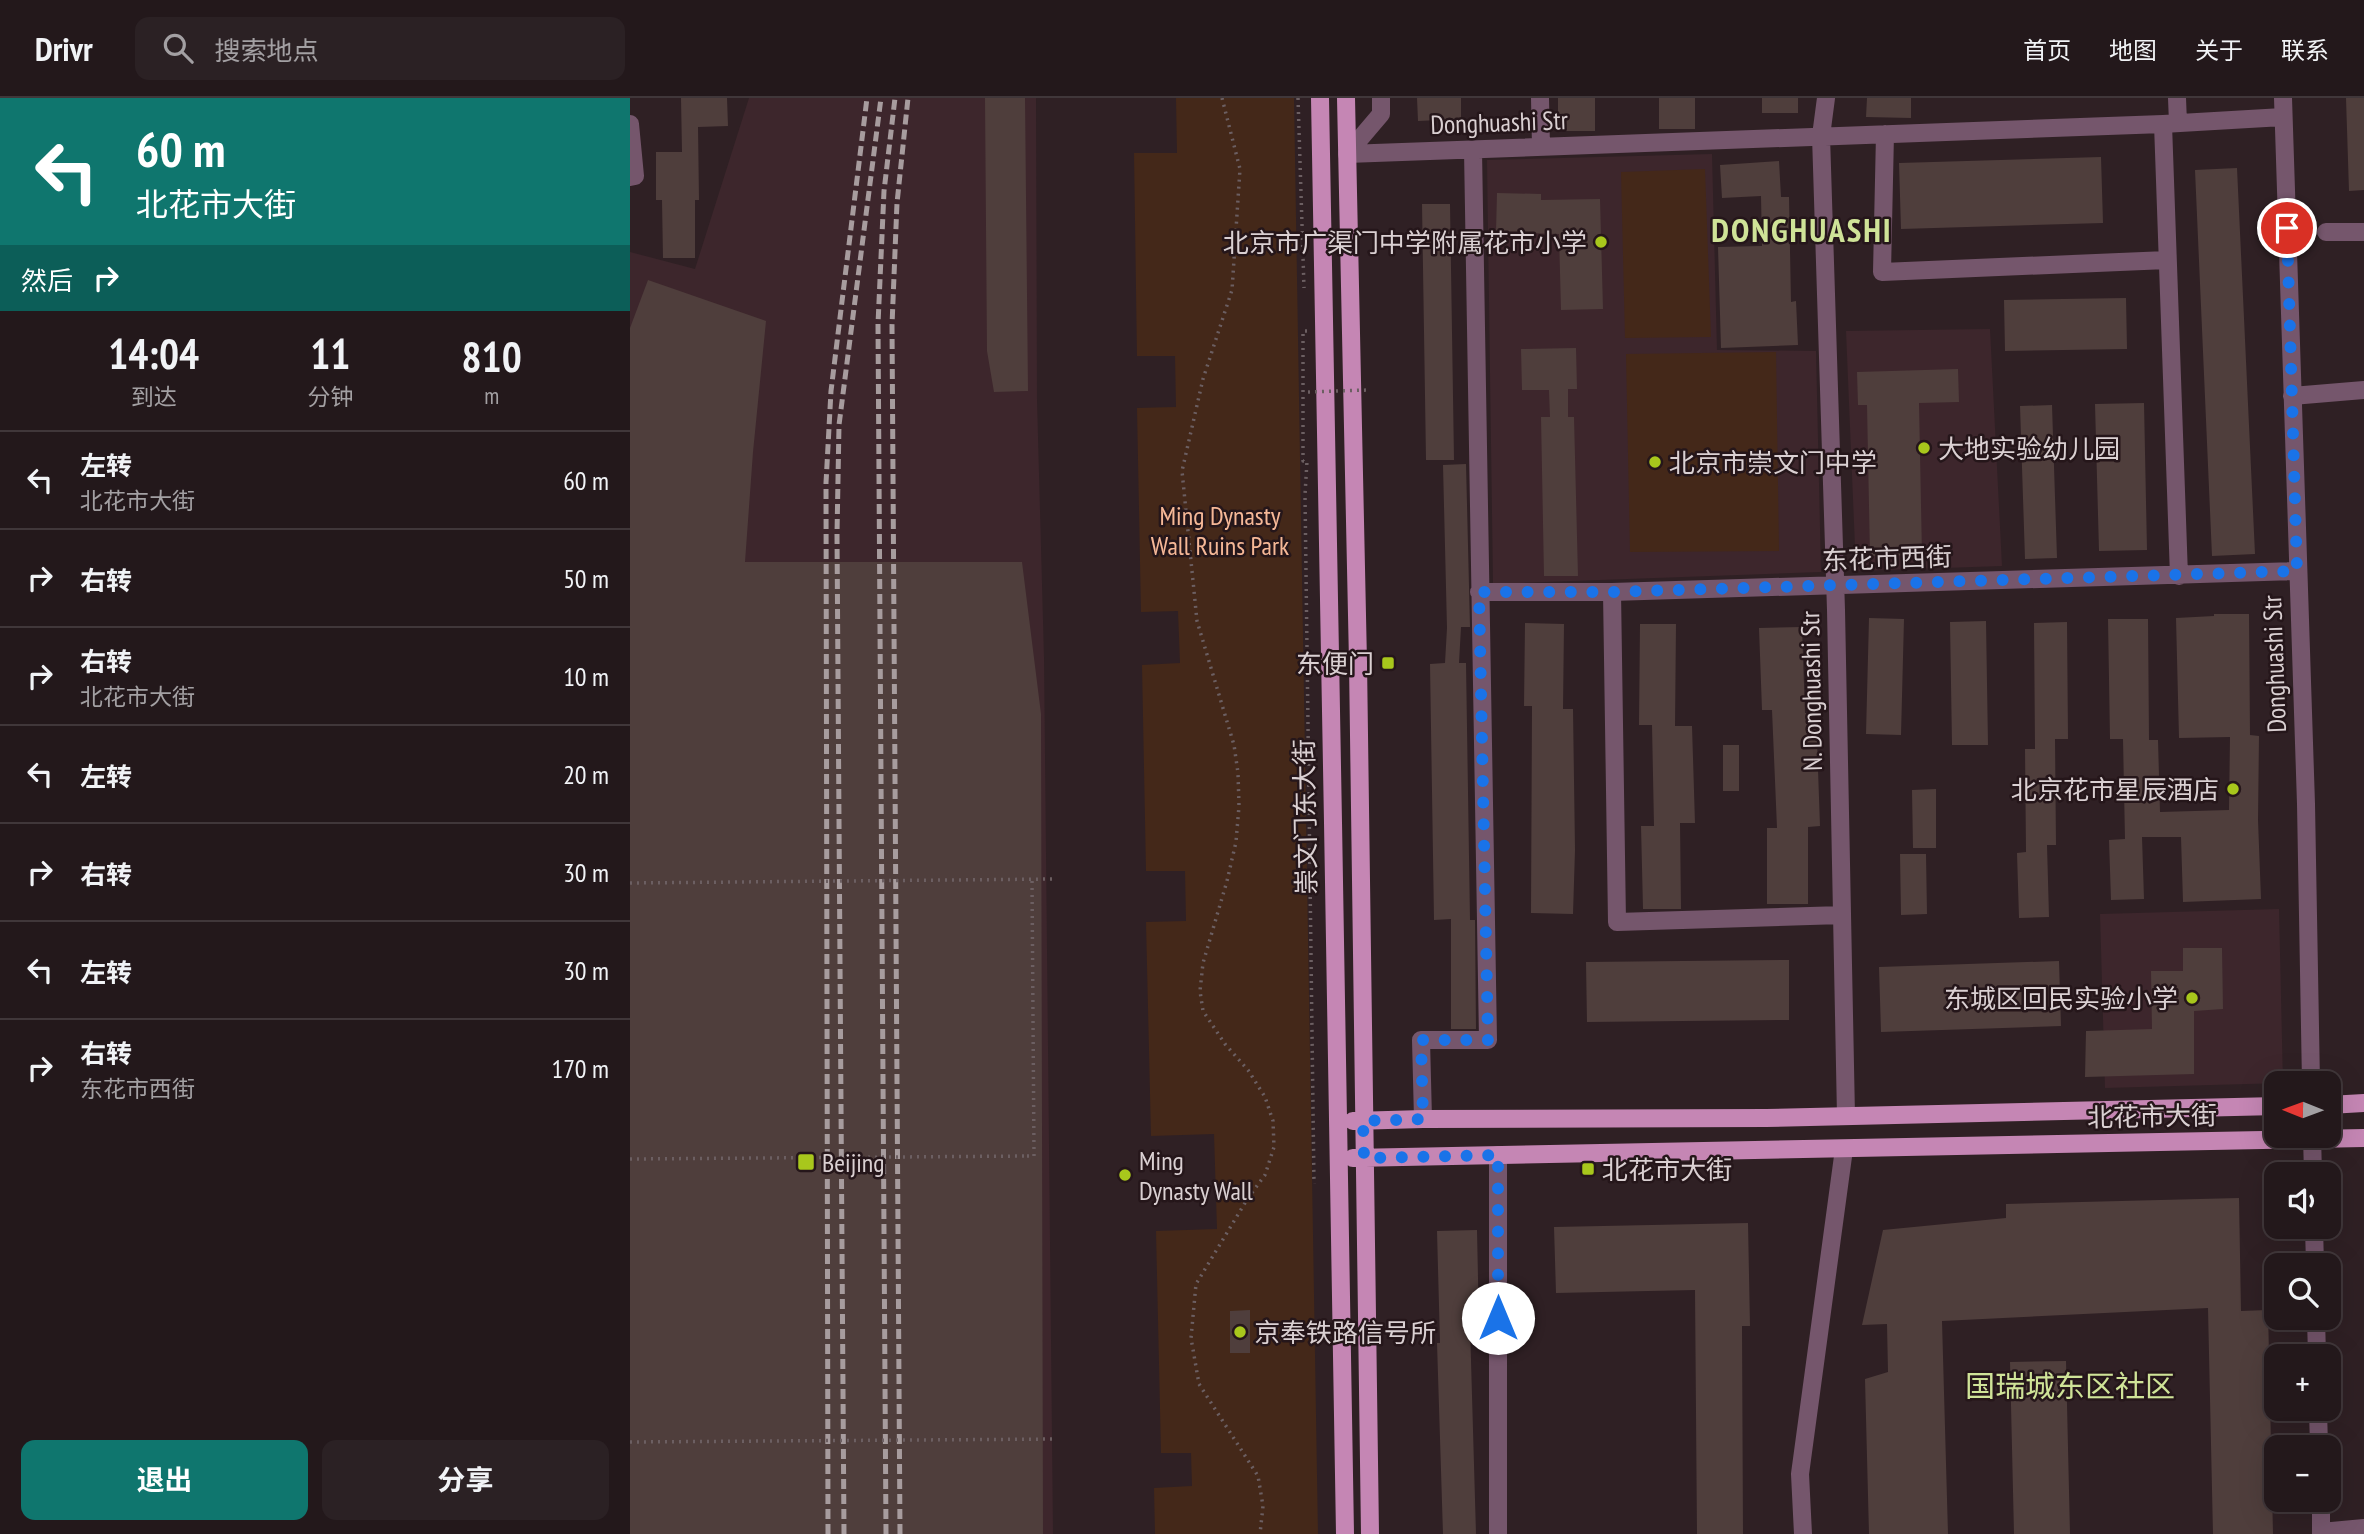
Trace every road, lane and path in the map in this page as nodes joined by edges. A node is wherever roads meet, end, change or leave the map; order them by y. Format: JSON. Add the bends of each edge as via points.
{"nodes":[{"id":1,"x":1222,"y":98,"type":"edge"},
{"id":2,"x":1298,"y":98,"type":"edge"},
{"id":3,"x":1320,"y":98,"type":"edge"},
{"id":4,"x":1346,"y":98,"type":"edge"},
{"id":5,"x":1381,"y":98,"type":"edge"},
{"id":6,"x":1540,"y":98,"type":"edge"},
{"id":7,"x":1826,"y":98,"type":"edge"},
{"id":8,"x":2177,"y":98,"type":"edge"},
{"id":9,"x":2283,"y":98,"type":"edge"},
{"id":10,"x":2283,"y":117,"type":"junction"},
{"id":11,"x":630,"y":124,"type":"edge"},
{"id":12,"x":2170,"y":124,"type":"junction"},
{"id":13,"x":1885,"y":134,"type":"junction"},
{"id":14,"x":1821,"y":136,"type":"junction"},
{"id":15,"x":1541,"y":147,"type":"junction"},
{"id":16,"x":1473,"y":150,"type":"junction"},
{"id":17,"x":1347,"y":154,"type":"junction"},
{"id":18,"x":633,"y":176,"type":"edge"},
{"id":19,"x":2326,"y":232,"type":"dead end"},
{"id":20,"x":2364,"y":232,"type":"edge"},
{"id":21,"x":2167,"y":260,"type":"junction"},
{"id":22,"x":1304,"y":290,"type":"dead end"},
{"id":23,"x":1307,"y":321,"type":"dead end"},
{"id":24,"x":1367,"y":390,"type":"dead end"},
{"id":25,"x":2364,"y":390,"type":"edge"},
{"id":26,"x":1308,"y":392,"type":"dead end"},
{"id":27,"x":2292,"y":396,"type":"junction"},
{"id":28,"x":2297,"y":571,"type":"junction"},
{"id":29,"x":2179,"y":576,"type":"junction"},
{"id":30,"x":1836,"y":586,"type":"junction"},
{"id":31,"x":1479,"y":592,"type":"junction"},
{"id":32,"x":1612,"y":592,"type":"junction"},
{"id":33,"x":1056,"y":879,"type":"dead end"},
{"id":34,"x":1032,"y":880,"type":"junction"},
{"id":35,"x":630,"y":883,"type":"edge"},
{"id":36,"x":1842,"y":915,"type":"junction"},
{"id":37,"x":2311,"y":1071,"type":"edge"},
{"id":38,"x":2364,"y":1103,"type":"edge"},
{"id":39,"x":2342,"y":1104,"type":"edge"},
{"id":40,"x":2264,"y":1106,"type":"edge"},
{"id":41,"x":1846,"y":1115,"type":"junction"},
{"id":42,"x":1423,"y":1119,"type":"junction"},
{"id":43,"x":1363,"y":1121,"type":"junction"},
{"id":44,"x":1340,"y":1122,"type":"junction"},
{"id":45,"x":2264,"y":1138,"type":"edge"},
{"id":46,"x":2342,"y":1138,"type":"edge"},
{"id":47,"x":2364,"y":1138,"type":"edge"},
{"id":48,"x":1844,"y":1149,"type":"junction"},
{"id":49,"x":1498,"y":1155,"type":"junction"},
{"id":50,"x":1341,"y":1158,"type":"junction"},
{"id":51,"x":1364,"y":1158,"type":"junction"},
{"id":52,"x":630,"y":1159,"type":"edge"},
{"id":53,"x":1314,"y":1184,"type":"dead end"},
{"id":54,"x":1057,"y":1439,"type":"dead end"},
{"id":55,"x":630,"y":1442,"type":"edge"},
{"id":56,"x":2321,"y":1512,"type":"edge"},
{"id":57,"x":2364,"y":1528,"type":"edge"},
{"id":58,"x":2321,"y":1533,"type":"edge"},
{"id":59,"x":1260,"y":1534,"type":"edge"},
{"id":60,"x":1345,"y":1534,"type":"edge"},
{"id":61,"x":1370,"y":1534,"type":"edge"},
{"id":62,"x":1497,"y":1534,"type":"edge"},
{"id":63,"x":1803,"y":1534,"type":"edge"}],
"edges":[{"from":1,"to":59,"type":"path","via":[[1240,169],[1232,290],[1203,379],[1182,471],[1197,621],[1234,745],[1239,806],[1236,842],[1203,963],[1200,991],[1203,1011],[1265,1097],[1275,1147],[1265,1175],[1196,1284],[1191,1338],[1199,1384],[1258,1476],[1263,1506]]},
{"from":2,"to":22,"type":"path"},
{"from":3,"to":44,"type":"main road","name":"崇文门东大街"},
{"from":4,"to":17,"type":"main road","name":"崇文门东大街"},
{"from":5,"to":17,"type":"street","via":[[1381,114]]},
{"from":6,"to":15,"type":"street"},
{"from":7,"to":14,"type":"street","name":"N. Donghuashi Str"},
{"from":8,"to":12,"type":"street"},
{"from":9,"to":10,"type":"street","name":"Donghuashi Str"},
{"from":10,"to":12,"type":"street","name":"Donghuashi Str"},
{"from":10,"to":27,"type":"street","name":"Donghuashi Str"},
{"from":11,"to":18,"type":"street"},
{"from":12,"to":13,"type":"street","name":"Donghuashi Str"},
{"from":12,"to":21,"type":"street"},
{"from":13,"to":14,"type":"street","name":"Donghuashi Str"},
{"from":13,"to":21,"type":"street","via":[[1882,272]]},
{"from":14,"to":15,"type":"street","name":"Donghuashi Str"},
{"from":14,"to":30,"type":"street","name":"N. Donghuashi Str"},
{"from":15,"to":16,"type":"street","name":"Donghuashi Str"},
{"from":16,"to":17,"type":"street","name":"Donghuashi Str"},
{"from":16,"to":31,"type":"street"},
{"from":17,"to":43,"type":"main road","name":"崇文门东大街"},
{"from":19,"to":20,"type":"street"},
{"from":21,"to":29,"type":"street"},
{"from":23,"to":53,"type":"path","via":[[1307,331],[1303,331],[1303,461],[1307,461]]},
{"from":24,"to":26,"type":"path","bridge":true},
{"from":25,"to":27,"type":"street"},
{"from":27,"to":28,"type":"street","name":"Donghuashi Str"},
{"from":28,"to":29,"type":"street","name":"东花市西街"},
{"from":28,"to":37,"type":"street","name":"Donghuashi Str"},
{"from":29,"to":30,"type":"street","name":"东花市西街"},
{"from":30,"to":32,"type":"street","name":"东花市西街"},
{"from":30,"to":36,"type":"street","name":"N. Donghuashi Str"},
{"from":31,"to":32,"type":"street","name":"东花市西街"},
{"from":31,"to":42,"type":"street","via":[[1488,1040],[1421,1040]]},
{"from":32,"to":36,"type":"street","via":[[1617,922]]},
{"from":33,"to":34,"type":"path","bridge":true},
{"from":34,"to":35,"type":"path","bridge":true},
{"from":34,"to":52,"type":"path","bridge":true,"via":[[1034,1156]]},
{"from":36,"to":41,"type":"street","name":"N. Donghuashi Str"},
{"from":38,"to":39,"type":"main road"},
{"from":40,"to":41,"type":"main road","name":"北花市大街"},
{"from":41,"to":42,"type":"main road","name":"北花市大街"},
{"from":42,"to":43,"type":"main road","name":"北花市大街"},
{"from":43,"to":44,"type":"main road","name":"北花市大街"},
{"from":43,"to":51,"type":"main road","name":"崇文门东大街"},
{"from":44,"to":50,"type":"main road","name":"崇文门东大街"},
{"from":45,"to":48,"type":"main road","name":"北花市大街"},
{"from":46,"to":47,"type":"main road","name":"北花市大街"},
{"from":48,"to":49,"type":"main road","name":"北花市大街"},
{"from":48,"to":63,"type":"street","via":[[1800,1474]]},
{"from":49,"to":51,"type":"main road","name":"北花市大街"},
{"from":49,"to":62,"type":"street"},
{"from":50,"to":51,"type":"main road","name":"北花市大街"},
{"from":50,"to":60,"type":"main road","name":"崇文门东大街"},
{"from":51,"to":61,"type":"main road","name":"崇文门东大街"},
{"from":54,"to":55,"type":"path","bridge":true},
{"from":56,"to":58,"type":"street"},
{"from":57,"to":58,"type":"street"}]}
